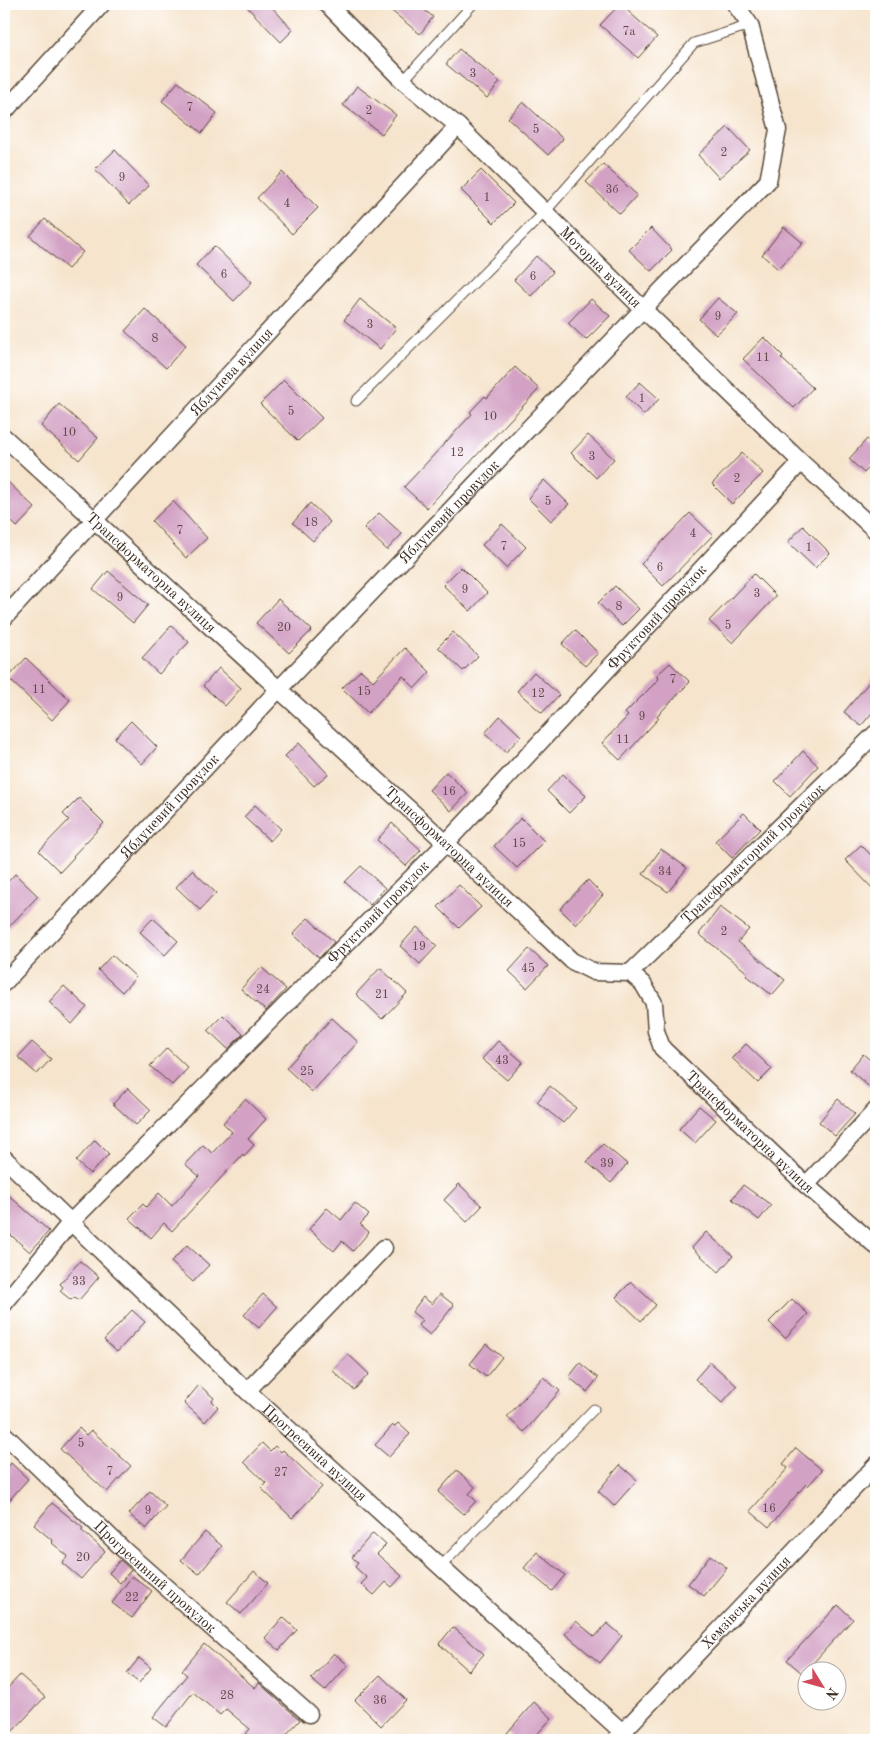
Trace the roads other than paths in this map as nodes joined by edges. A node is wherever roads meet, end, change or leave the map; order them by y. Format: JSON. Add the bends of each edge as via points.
{"nodes":[{"id":1,"x":102,"y":4,"type":"edge"},
{"id":2,"x":327,"y":4,"type":"edge"},
{"id":3,"x":473,"y":4,"type":"edge"},
{"id":4,"x":735,"y":4,"type":"edge"},
{"id":5,"x":750,"y":25,"type":"junction"},
{"id":6,"x":403,"y":81,"type":"junction"},
{"id":7,"x":4,"y":112,"type":"edge"},
{"id":8,"x":458,"y":126,"type":"junction"},
{"id":9,"x":545,"y":212,"type":"junction"},
{"id":10,"x":643,"y":309,"type":"junction"},
{"id":11,"x":356,"y":401,"type":"dead end"},
{"id":12,"x":4,"y":437,"type":"edge"},
{"id":13,"x":801,"y":462,"type":"junction"},
{"id":14,"x":94,"y":520,"type":"junction"},
{"id":15,"x":876,"y":531,"type":"edge"},
{"id":16,"x":4,"y":618,"type":"edge"},
{"id":17,"x":278,"y":690,"type":"junction"},
{"id":18,"x":876,"y":733,"type":"edge"},
{"id":19,"x":446,"y":843,"type":"junction"},
{"id":20,"x":630,"y":973,"type":"junction"},
{"id":21,"x":4,"y":983,"type":"edge"},
{"id":22,"x":876,"y":1110,"type":"edge"},
{"id":23,"x":4,"y":1158,"type":"edge"},
{"id":24,"x":806,"y":1185,"type":"junction"},
{"id":25,"x":70,"y":1223,"type":"junction"},
{"id":26,"x":876,"y":1246,"type":"edge"},
{"id":27,"x":384,"y":1248,"type":"dead end"},
{"id":28,"x":4,"y":1304,"type":"edge"},
{"id":29,"x":247,"y":1391,"type":"junction"},
{"id":30,"x":594,"y":1409,"type":"dead end"},
{"id":31,"x":4,"y":1434,"type":"edge"},
{"id":32,"x":876,"y":1465,"type":"edge"},
{"id":33,"x":442,"y":1566,"type":"junction"},
{"id":34,"x":309,"y":1714,"type":"dead end"},
{"id":35,"x":623,"y":1738,"type":"edge"}],
"edges":[{"from":1,"to":7,"type":"street"},
{"from":2,"to":6,"type":"street","name":"Моторна вулиця"},
{"from":3,"to":6,"type":"lane"},
{"from":4,"to":5,"type":"street","name":"Яблуневий провулок"},
{"from":5,"to":9,"type":"lane","via":[[694,43]]},
{"from":5,"to":10,"type":"street","name":"Яблуневий провулок","via":[[778,130],[768,181]]},
{"from":6,"to":8,"type":"street","name":"Моторна вулиця"},
{"from":8,"to":9,"type":"street","name":"Моторна вулиця"},
{"from":8,"to":14,"type":"street","name":"Яблунева вулиця"},
{"from":9,"to":10,"type":"street","name":"Моторна вулиця"},
{"from":9,"to":11,"type":"lane"},
{"from":10,"to":13,"type":"street","name":"Моторна вулиця"},
{"from":10,"to":17,"type":"street","name":"Яблуневий провулок"},
{"from":12,"to":14,"type":"street","name":"Трансформаторна вулиця"},
{"from":13,"to":15,"type":"street","name":"Моторна вулиця"},
{"from":13,"to":19,"type":"street","name":"Фруктовий провулок"},
{"from":14,"to":16,"type":"street","name":"Яблунева вулиця"},
{"from":14,"to":17,"type":"street","name":"Трансформаторна вулиця"},
{"from":17,"to":19,"type":"street","name":"Трансформаторна вулиця"},
{"from":17,"to":21,"type":"street","name":"Яблуневий провулок"},
{"from":18,"to":20,"type":"street","name":"Трансформаторний провулок"},
{"from":19,"to":20,"type":"street","name":"Трансформаторна вулиця","via":[[572,961],[594,972]]},
{"from":19,"to":25,"type":"street","name":"Фруктовий провулок"},
{"from":20,"to":24,"type":"street","name":"Трансформаторна вулиця","via":[[643,984],[654,1002],[656,1031],[662,1048]]},
{"from":22,"to":24,"type":"street"},
{"from":23,"to":25,"type":"street","name":"Прогресивна вулиця"},
{"from":24,"to":26,"type":"street","name":"Трансформаторна вулиця"},
{"from":25,"to":28,"type":"street"},
{"from":25,"to":29,"type":"street","name":"Прогресивна вулиця"},
{"from":27,"to":29,"type":"street"},
{"from":29,"to":33,"type":"street","name":"Прогресивна вулиця"},
{"from":30,"to":33,"type":"lane"},
{"from":31,"to":34,"type":"street","name":"Прогресивний провулок","via":[[124,1550]]},
{"from":32,"to":35,"type":"street","name":"Хемзівська вулиця"},
{"from":33,"to":35,"type":"street","name":"Прогресивна вулиця"}]}
